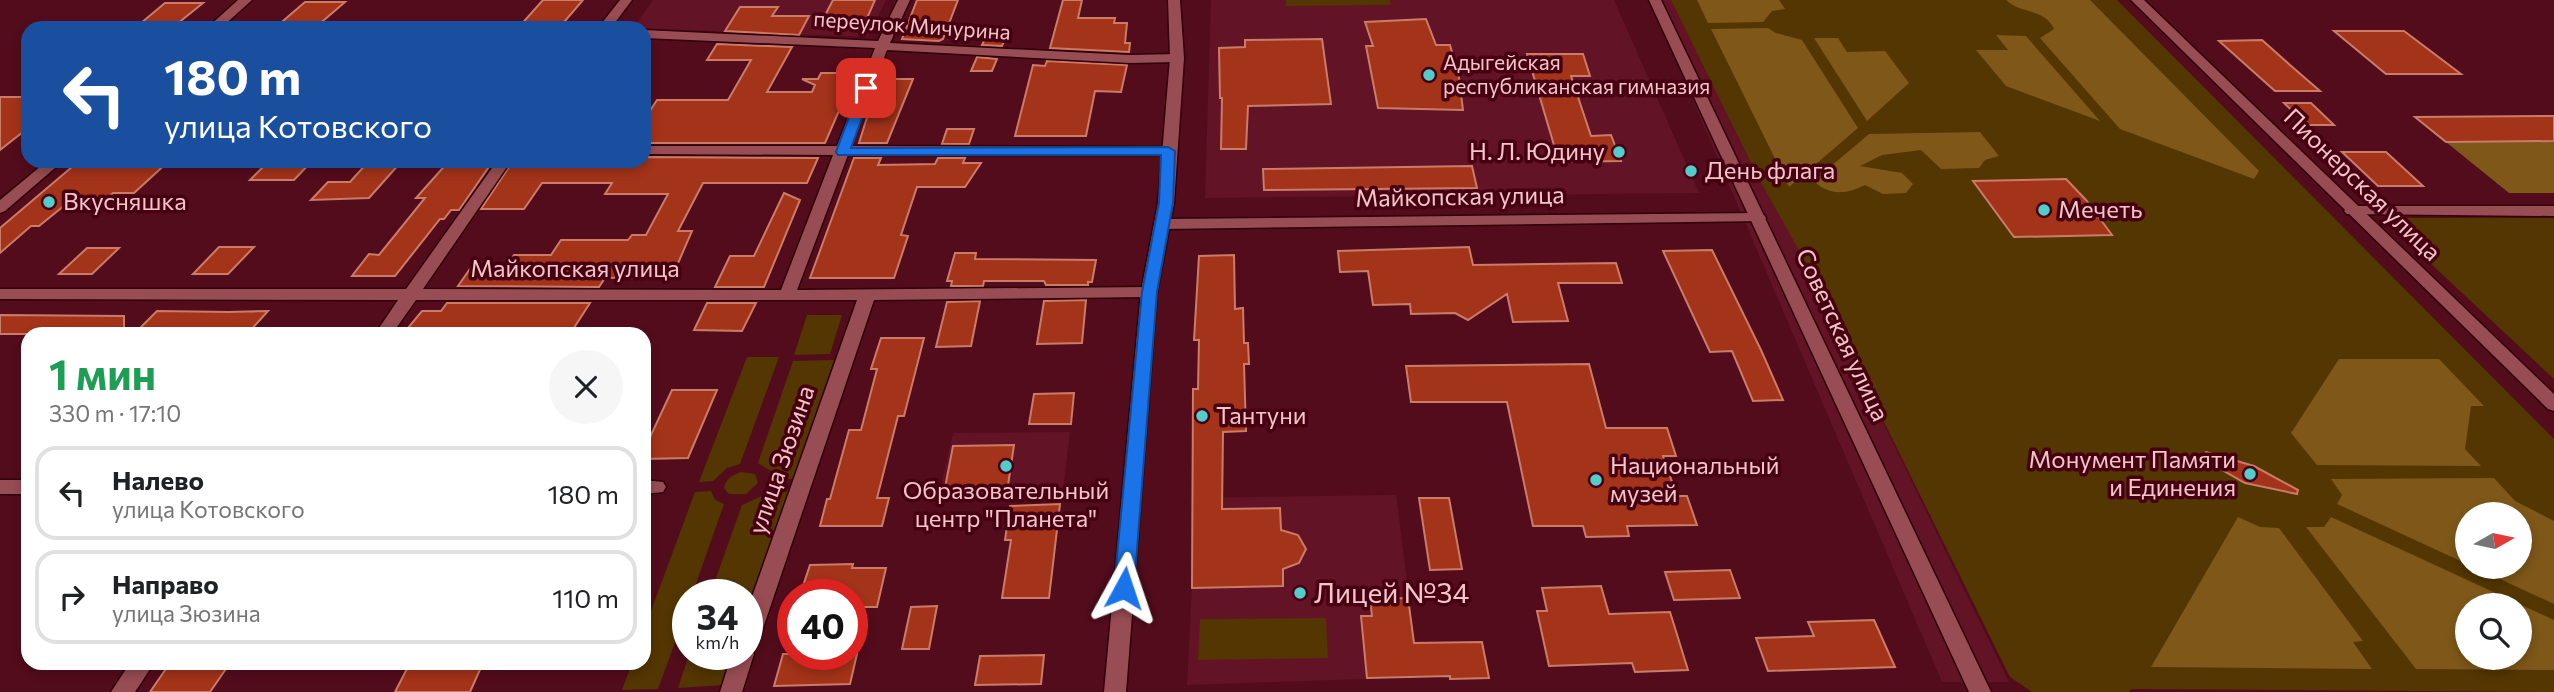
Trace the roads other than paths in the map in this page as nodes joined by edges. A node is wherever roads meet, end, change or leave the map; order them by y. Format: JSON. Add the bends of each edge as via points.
{"nodes":[{"id":1,"x":246,"y":0,"type":"edge"},
{"id":2,"x":626,"y":0,"type":"edge"},
{"id":3,"x":904,"y":0,"type":"edge"},
{"id":4,"x":1174,"y":0,"type":"edge"},
{"id":5,"x":1655,"y":0,"type":"edge"},
{"id":6,"x":2137,"y":0,"type":"edge"},
{"id":7,"x":221,"y":21,"type":"edge"},
{"id":8,"x":610,"y":21,"type":"edge"},
{"id":9,"x":651,"y":34,"type":"edge"},
{"id":10,"x":882,"y":46,"type":"junction"},
{"id":11,"x":1177,"y":58,"type":"junction"},
{"id":12,"x":651,"y":150,"type":"edge"},
{"id":13,"x":1168,"y":151,"type":"junction"},
{"id":14,"x":843,"y":152,"type":"junction"},
{"id":15,"x":48,"y":168,"type":"edge"},
{"id":16,"x":499,"y":168,"type":"edge"},
{"id":17,"x":0,"y":208,"type":"edge"},
{"id":18,"x":2352,"y":211,"type":"junction"},
{"id":19,"x":2554,"y":211,"type":"edge"},
{"id":20,"x":1758,"y":218,"type":"junction"},
{"id":21,"x":1162,"y":224,"type":"junction"},
{"id":22,"x":1149,"y":292,"type":"junction"},
{"id":23,"x":413,"y":293,"type":"junction"},
{"id":24,"x":0,"y":294,"type":"edge"},
{"id":25,"x":788,"y":295,"type":"junction"},
{"id":26,"x":867,"y":295,"type":"junction"},
{"id":27,"x":388,"y":327,"type":"edge"},
{"id":28,"x":2554,"y":405,"type":"edge"},
{"id":29,"x":0,"y":487,"type":"edge"},
{"id":30,"x":21,"y":487,"type":"edge"},
{"id":31,"x":763,"y":597,"type":"edge"},
{"id":32,"x":138,"y":670,"type":"edge"},
{"id":33,"x":738,"y":670,"type":"edge"},
{"id":34,"x":122,"y":692,"type":"edge"},
{"id":35,"x":730,"y":692,"type":"edge"},
{"id":36,"x":1115,"y":692,"type":"edge"},
{"id":37,"x":1980,"y":692,"type":"edge"}],
"edges":[{"from":1,"to":7,"type":"street"},
{"from":2,"to":8,"type":"street"},
{"from":3,"to":10,"type":"street"},
{"from":4,"to":11,"type":"street"},
{"from":5,"to":20,"type":"street","name":"Советская улица"},
{"from":6,"to":18,"type":"street","name":"Пионерская улица"},
{"from":9,"to":10,"type":"street","name":"переулок Мичурина"},
{"from":10,"to":11,"type":"street","name":"переулок Мичурина"},
{"from":10,"to":14,"type":"street"},
{"from":11,"to":13,"type":"street"},
{"from":12,"to":14,"type":"street"},
{"from":13,"to":14,"type":"street"},
{"from":13,"to":21,"type":"street"},
{"from":14,"to":25,"type":"street"},
{"from":15,"to":17,"type":"street"},
{"from":16,"to":23,"type":"street"},
{"from":18,"to":19,"type":"street"},
{"from":18,"to":28,"type":"street","name":"Пионерская улица"},
{"from":20,"to":21,"type":"street","name":"Майкопская улица"},
{"from":20,"to":37,"type":"street","name":"Советская улица"},
{"from":21,"to":22,"type":"street"},
{"from":22,"to":26,"type":"street","name":"Майкопская улица"},
{"from":22,"to":36,"type":"street"},
{"from":23,"to":24,"type":"street","name":"Майкопская улица"},
{"from":23,"to":25,"type":"street","name":"Майкопская улица"},
{"from":23,"to":27,"type":"street"},
{"from":25,"to":26,"type":"street","name":"Майкопская улица"},
{"from":26,"to":31,"type":"street","name":"улица Зюзина"},
{"from":29,"to":30,"type":"street"},
{"from":32,"to":34,"type":"street"},
{"from":33,"to":35,"type":"street"}]}
